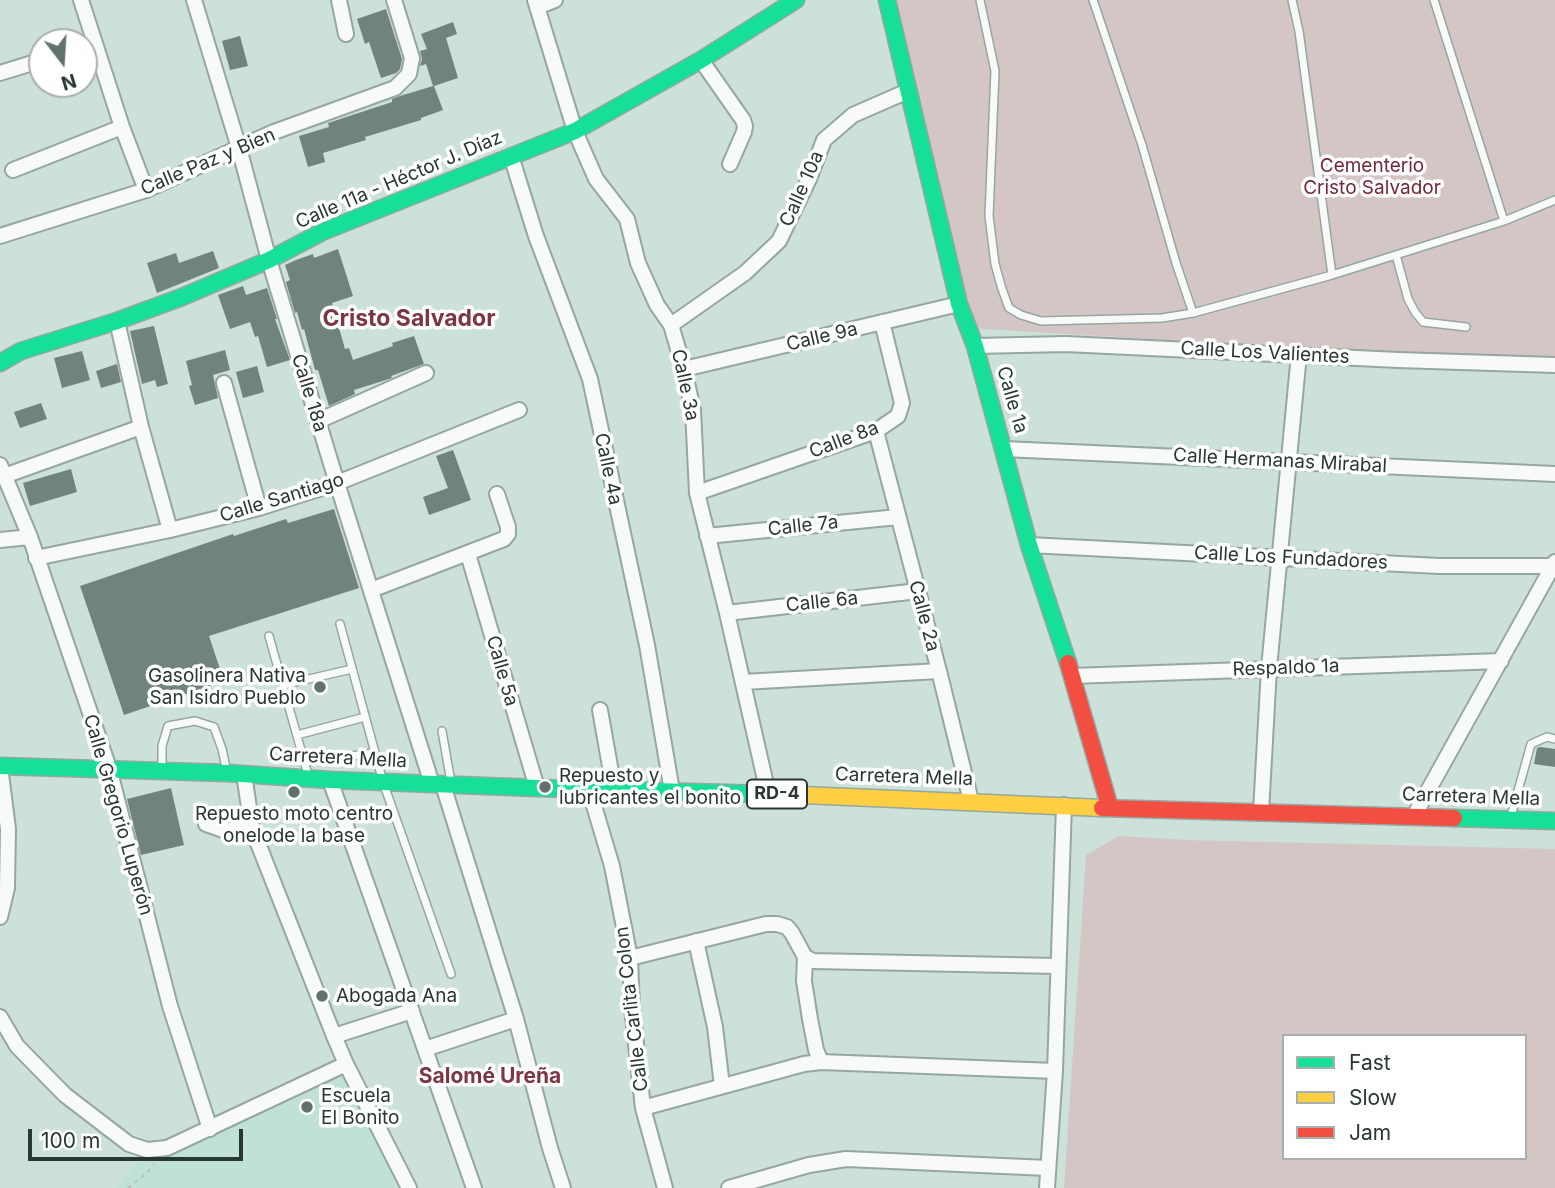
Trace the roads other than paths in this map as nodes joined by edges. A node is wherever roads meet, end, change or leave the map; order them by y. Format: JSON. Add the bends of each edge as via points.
{"nodes":[{"id":1,"x":81,"y":0,"type":"edge"},
{"id":2,"x":194,"y":0,"type":"edge"},
{"id":3,"x":339,"y":0,"type":"edge"},
{"id":4,"x":394,"y":0,"type":"edge"},
{"id":5,"x":555,"y":0,"type":"edge"},
{"id":6,"x":796,"y":0,"type":"edge"},
{"id":7,"x":887,"y":0,"type":"edge"},
{"id":8,"x":980,"y":0,"type":"edge"},
{"id":9,"x":1093,"y":0,"type":"edge"},
{"id":10,"x":1292,"y":0,"type":"edge"},
{"id":11,"x":1434,"y":0,"type":"edge"},
{"id":12,"x":536,"y":4,"type":"edge"},
{"id":13,"x":86,"y":28,"type":"edge"},
{"id":14,"x":346,"y":34,"type":"dead end"},
{"id":15,"x":701,"y":60,"type":"junction"},
{"id":16,"x":28,"y":64,"type":"edge"},
{"id":17,"x":98,"y":66,"type":"edge"},
{"id":18,"x":0,"y":73,"type":"edge"},
{"id":19,"x":908,"y":91,"type":"junction"},
{"id":20,"x":122,"y":127,"type":"junction"},
{"id":21,"x":575,"y":131,"type":"junction"},
{"id":22,"x":239,"y":148,"type":"junction"},
{"id":23,"x":511,"y":156,"type":"junction"},
{"id":24,"x":730,"y":164,"type":"dead end"},
{"id":25,"x":13,"y":170,"type":"dead end"},
{"id":26,"x":146,"y":190,"type":"junction"},
{"id":27,"x":1555,"y":200,"type":"edge"},
{"id":28,"x":1504,"y":221,"type":"junction"},
{"id":29,"x":0,"y":236,"type":"edge"},
{"id":30,"x":1396,"y":255,"type":"junction"},
{"id":31,"x":269,"y":260,"type":"junction"},
{"id":32,"x":1332,"y":275,"type":"junction"},
{"id":33,"x":959,"y":304,"type":"junction"},
{"id":34,"x":1193,"y":313,"type":"junction"},
{"id":35,"x":117,"y":321,"type":"junction"},
{"id":36,"x":882,"y":323,"type":"junction"},
{"id":37,"x":671,"y":325,"type":"junction"},
{"id":38,"x":1466,"y":327,"type":"dead end"},
{"id":39,"x":975,"y":346,"type":"junction"},
{"id":40,"x":1299,"y":354,"type":"junction"},
{"id":41,"x":0,"y":363,"type":"edge"},
{"id":42,"x":1555,"y":365,"type":"edge"},
{"id":43,"x":684,"y":369,"type":"junction"},
{"id":44,"x":426,"y":373,"type":"dead end"},
{"id":45,"x":224,"y":383,"type":"dead end"},
{"id":46,"x":519,"y":410,"type":"dead end"},
{"id":47,"x":318,"y":421,"type":"junction"},
{"id":48,"x":142,"y":427,"type":"junction"},
{"id":49,"x":876,"y":431,"type":"junction"},
{"id":50,"x":1004,"y":449,"type":"junction"},
{"id":51,"x":1288,"y":462,"type":"junction"},
{"id":52,"x":2,"y":471,"type":"edge"},
{"id":53,"x":1555,"y":474,"type":"edge"},
{"id":54,"x":337,"y":483,"type":"junction"},
{"id":55,"x":697,"y":493,"type":"junction"},
{"id":56,"x":497,"y":494,"type":"dead end"},
{"id":57,"x":260,"y":508,"type":"junction"},
{"id":58,"x":898,"y":517,"type":"junction"},
{"id":59,"x":170,"y":530,"type":"junction"},
{"id":60,"x":707,"y":536,"type":"junction"},
{"id":61,"x":30,"y":537,"type":"junction"},
{"id":62,"x":0,"y":540,"type":"edge"},
{"id":63,"x":1029,"y":545,"type":"junction"},
{"id":64,"x":468,"y":554,"type":"junction"},
{"id":65,"x":1280,"y":557,"type":"junction"},
{"id":66,"x":36,"y":558,"type":"junction"},
{"id":67,"x":1554,"y":564,"type":"edge"},
{"id":68,"x":371,"y":590,"type":"junction"},
{"id":69,"x":918,"y":591,"type":"junction"},
{"id":70,"x":727,"y":613,"type":"junction"},
{"id":71,"x":340,"y":624,"type":"dead end"},
{"id":72,"x":269,"y":636,"type":"dead end"},
{"id":73,"x":1501,"y":661,"type":"junction"},
{"id":74,"x":1269,"y":668,"type":"junction"},
{"id":75,"x":352,"y":669,"type":"junction"},
{"id":76,"x":939,"y":671,"type":"junction"},
{"id":77,"x":1072,"y":676,"type":"junction"},
{"id":78,"x":743,"y":682,"type":"junction"},
{"id":79,"x":283,"y":685,"type":"junction"},
{"id":80,"x":600,"y":710,"type":"dead end"},
{"id":81,"x":365,"y":717,"type":"junction"},
{"id":82,"x":442,"y":730,"type":"dead end"},
{"id":83,"x":297,"y":735,"type":"junction"},
{"id":84,"x":1555,"y":739,"type":"edge"},
{"id":85,"x":375,"y":753,"type":"junction"},
{"id":86,"x":304,"y":762,"type":"junction"},
{"id":87,"x":0,"y":766,"type":"edge"},
{"id":88,"x":109,"y":768,"type":"junction"},
{"id":89,"x":162,"y":770,"type":"junction"},
{"id":90,"x":227,"y":773,"type":"junction"},
{"id":91,"x":244,"y":774,"type":"junction"},
{"id":92,"x":309,"y":779,"type":"junction"},
{"id":93,"x":330,"y":780,"type":"junction"},
{"id":94,"x":383,"y":782,"type":"junction"},
{"id":95,"x":442,"y":785,"type":"junction"},
{"id":96,"x":537,"y":788,"type":"junction"},
{"id":97,"x":589,"y":789,"type":"junction"},
{"id":98,"x":614,"y":789,"type":"junction"},
{"id":99,"x":672,"y":791,"type":"junction"},
{"id":100,"x":768,"y":793,"type":"junction"},
{"id":101,"x":971,"y":801,"type":"junction"},
{"id":102,"x":1065,"y":805,"type":"junction"},
{"id":103,"x":1110,"y":808,"type":"junction"},
{"id":104,"x":1261,"y":812,"type":"junction"},
{"id":105,"x":1414,"y":816,"type":"junction"},
{"id":106,"x":1511,"y":819,"type":"junction"},
{"id":107,"x":1555,"y":821,"type":"edge"},
{"id":108,"x":206,"y":824,"type":"dead end"},
{"id":109,"x":252,"y":828,"type":"junction"},
{"id":110,"x":0,"y":917,"type":"edge"},
{"id":111,"x":696,"y":941,"type":"junction"},
{"id":112,"x":805,"y":957,"type":"junction"},
{"id":113,"x":630,"y":958,"type":"junction"},
{"id":114,"x":1058,"y":966,"type":"junction"},
{"id":115,"x":451,"y":974,"type":"dead end"},
{"id":116,"x":412,"y":1011,"type":"junction"},
{"id":117,"x":0,"y":1017,"type":"edge"},
{"id":118,"x":516,"y":1019,"type":"junction"},
{"id":119,"x":334,"y":1036,"type":"junction"},
{"id":120,"x":425,"y":1049,"type":"junction"},
{"id":121,"x":821,"y":1062,"type":"junction"},
{"id":122,"x":346,"y":1065,"type":"junction"},
{"id":123,"x":1055,"y":1071,"type":"junction"},
{"id":124,"x":722,"y":1086,"type":"junction"},
{"id":125,"x":643,"y":1108,"type":"junction"},
{"id":126,"x":210,"y":1129,"type":"junction"},
{"id":127,"x":1048,"y":1168,"type":"junction"},
{"id":128,"x":409,"y":1188,"type":"edge"},
{"id":129,"x":474,"y":1188,"type":"edge"},
{"id":130,"x":563,"y":1188,"type":"edge"},
{"id":131,"x":665,"y":1188,"type":"edge"},
{"id":132,"x":729,"y":1188,"type":"edge"},
{"id":133,"x":1047,"y":1188,"type":"edge"}],
"edges":[{"from":1,"to":13,"type":"street"},
{"from":2,"to":22,"type":"street","name":"Calle 18a"},
{"from":3,"to":14,"type":"street"},
{"from":4,"to":22,"type":"street","name":"Calle Paz y Bien","via":[[412,58],[409,74],[395,88]]},
{"from":5,"to":12,"type":"street"},
{"from":6,"to":15,"type":"street","name":"Calle 11a - Héctor J. Díaz"},
{"from":7,"to":19,"type":"street","name":"Calle 1a"},
{"from":8,"to":34,"type":"lane","via":[[995,71],[989,216],[995,264],[1009,308],[1041,321]]},
{"from":9,"to":34,"type":"lane"},
{"from":10,"to":32,"type":"lane"},
{"from":11,"to":28,"type":"lane"},
{"from":12,"to":21,"type":"street","name":"Calle 3a"},
{"from":15,"to":21,"type":"street","name":"Calle 11a - Héctor J. Díaz"},
{"from":15,"to":24,"type":"street","via":[[745,127]]},
{"from":16,"to":18,"type":"street"},
{"from":17,"to":20,"type":"street"},
{"from":19,"to":33,"type":"street","name":"Calle 1a"},
{"from":19,"to":37,"type":"street","name":"Calle 10a","via":[[853,115],[824,140],[779,242]]},
{"from":20,"to":25,"type":"street"},
{"from":20,"to":26,"type":"street"},
{"from":21,"to":23,"type":"street","name":"Calle 11a - Héctor J. Díaz"},
{"from":21,"to":37,"type":"street","name":"Calle 3a","via":[[596,179],[627,219],[642,273]]},
{"from":22,"to":26,"type":"street","name":"Calle Paz y Bien"},
{"from":22,"to":31,"type":"street","name":"Calle 18a"},
{"from":23,"to":31,"type":"street","name":"Calle 11a - Héctor J. Díaz","via":[[322,232]]},
{"from":23,"to":99,"type":"street","name":"Calle 4a","via":[[590,379],[647,645]]},
{"from":26,"to":29,"type":"street","name":"Calle Paz y Bien"},
{"from":27,"to":28,"type":"lane"},
{"from":28,"to":30,"type":"lane"},
{"from":30,"to":32,"type":"lane"},
{"from":30,"to":38,"type":"lane","via":[[1408,299],[1423,322]]},
{"from":31,"to":35,"type":"street","name":"Calle 11a - Héctor J. Díaz"},
{"from":31,"to":47,"type":"street","name":"Calle 18a"},
{"from":32,"to":34,"type":"lane"},
{"from":33,"to":36,"type":"street","name":"Calle 9a"},
{"from":33,"to":39,"type":"street","name":"Calle 1a"},
{"from":35,"to":41,"type":"street","name":"Calle 11a - Héctor J. Díaz","via":[[21,351]]},
{"from":35,"to":48,"type":"street"},
{"from":36,"to":43,"type":"street","name":"Calle 9a"},
{"from":36,"to":49,"type":"street","name":"Calle 8a","via":[[902,403],[898,416]]},
{"from":37,"to":43,"type":"street","name":"Calle 3a"},
{"from":39,"to":40,"type":"street","name":"Calle Los Valientes","via":[[1066,344]]},
{"from":39,"to":50,"type":"street","name":"Calle 1a"},
{"from":40,"to":42,"type":"street","name":"Calle Los Valientes"},
{"from":40,"to":51,"type":"street"},
{"from":43,"to":55,"type":"street","name":"Calle 3a","via":[[693,410]]},
{"from":44,"to":47,"type":"street"},
{"from":45,"to":57,"type":"street"},
{"from":46,"to":54,"type":"street","name":"Calle Santiago"},
{"from":47,"to":54,"type":"street","name":"Calle 18a"},
{"from":48,"to":52,"type":"street"},
{"from":48,"to":59,"type":"street"},
{"from":49,"to":55,"type":"street","name":"Calle 8a"},
{"from":49,"to":58,"type":"street","name":"Calle 2a"},
{"from":50,"to":51,"type":"street","name":"Calle Hermanas Mirabal"},
{"from":50,"to":63,"type":"street","name":"Calle 1a"},
{"from":51,"to":53,"type":"street","name":"Calle Hermanas Mirabal"},
{"from":51,"to":65,"type":"street"},
{"from":52,"to":61,"type":"street","name":"Calle Gregorio Luperón"},
{"from":54,"to":57,"type":"street","name":"Calle Santiago"},
{"from":54,"to":68,"type":"street","name":"Calle 18a"},
{"from":55,"to":60,"type":"street","name":"Calle 3a"},
{"from":56,"to":64,"type":"street","via":[[508,534]]},
{"from":57,"to":59,"type":"street","name":"Calle Santiago"},
{"from":58,"to":60,"type":"street","name":"Calle 7a"},
{"from":58,"to":69,"type":"street","name":"Calle 2a"},
{"from":59,"to":66,"type":"street","name":"Calle Santiago"},
{"from":60,"to":70,"type":"street","name":"Calle 3a"},
{"from":61,"to":62,"type":"street"},
{"from":61,"to":66,"type":"street","name":"Calle Gregorio Luperón"},
{"from":63,"to":65,"type":"street","name":"Calle Los Fundadores"},
{"from":63,"to":77,"type":"street","name":"Calle 1a"},
{"from":64,"to":68,"type":"street"},
{"from":64,"to":96,"type":"street","name":"Calle 5a"},
{"from":65,"to":67,"type":"street","name":"Calle Los Fundadores","via":[[1439,566]]},
{"from":65,"to":74,"type":"street"},
{"from":66,"to":88,"type":"street","name":"Calle Gregorio Luperón"},
{"from":67,"to":73,"type":"street"},
{"from":68,"to":95,"type":"street","name":"Calle 18a"},
{"from":69,"to":70,"type":"street","name":"Calle 6a"},
{"from":69,"to":76,"type":"street","name":"Calle 2a"},
{"from":70,"to":78,"type":"street","name":"Calle 3a"},
{"from":71,"to":75,"type":"lane"},
{"from":72,"to":79,"type":"lane"},
{"from":73,"to":74,"type":"street","name":"Respaldo 1a"},
{"from":73,"to":105,"type":"street"},
{"from":74,"to":77,"type":"street","name":"Respaldo 1a"},
{"from":74,"to":104,"type":"street"},
{"from":75,"to":79,"type":"lane"},
{"from":75,"to":81,"type":"lane"},
{"from":76,"to":78,"type":"street"},
{"from":76,"to":101,"type":"street","name":"Calle 2a"},
{"from":77,"to":103,"type":"street","name":"Calle 1a"},
{"from":78,"to":100,"type":"street","name":"Calle 3a"},
{"from":79,"to":83,"type":"lane"},
{"from":80,"to":98,"type":"street"},
{"from":81,"to":83,"type":"lane"},
{"from":81,"to":85,"type":"lane"},
{"from":82,"to":95,"type":"lane"},
{"from":83,"to":86,"type":"lane"},
{"from":84,"to":106,"type":"lane","via":[[1547,737],[1531,744]]},
{"from":85,"to":86,"type":"lane"},
{"from":85,"to":94,"type":"lane"},
{"from":86,"to":92,"type":"lane"},
{"from":87,"to":88,"type":"street","name":"Carretera Mella","number":"RD-4"},
{"from":87,"to":110,"type":"street","via":[[8,829],[7,888]]},
{"from":88,"to":89,"type":"street","name":"Carretera Mella","number":"RD-4"},
{"from":88,"to":126,"type":"street","name":"Calle Gregorio Luperón","via":[[170,1006]]},
{"from":89,"to":90,"type":"street","name":"Carretera Mella","number":"RD-4"},
{"from":89,"to":90,"type":"lane","via":[[168,726],[195,721],[214,727]]},
{"from":90,"to":91,"type":"street","name":"Carretera Mella","number":"RD-4"},
{"from":91,"to":92,"type":"street","name":"Carretera Mella","number":"RD-4"},
{"from":91,"to":109,"type":"street"},
{"from":92,"to":93,"type":"street","name":"Carretera Mella","number":"RD-4"},
{"from":93,"to":94,"type":"street","name":"Carretera Mella","number":"RD-4"},
{"from":93,"to":116,"type":"street"},
{"from":94,"to":95,"type":"street","name":"Carretera Mella","number":"RD-4"},
{"from":94,"to":115,"type":"lane"},
{"from":95,"to":96,"type":"street","name":"Carretera Mella","number":"RD-4"},
{"from":95,"to":118,"type":"street","name":"Calle 18a"},
{"from":96,"to":97,"type":"street","name":"Carretera Mella","number":"RD-4"},
{"from":97,"to":98,"type":"street","name":"Carretera Mella","number":"RD-4"},
{"from":97,"to":113,"type":"street","name":"Calle Carlita Colon","via":[[612,866]]},
{"from":98,"to":99,"type":"street","name":"Carretera Mella","number":"RD-4"},
{"from":99,"to":100,"type":"street","name":"Carretera Mella","number":"RD-4"},
{"from":100,"to":101,"type":"street","name":"Carretera Mella","number":"RD-4"},
{"from":101,"to":102,"type":"street","name":"Carretera Mella","number":"RD-4"},
{"from":102,"to":103,"type":"street","name":"Carretera Mella","number":"RD-4"},
{"from":102,"to":114,"type":"street"},
{"from":103,"to":104,"type":"street","name":"Carretera Mella","number":"RD-4"},
{"from":104,"to":105,"type":"street","name":"Carretera Mella","number":"RD-4"},
{"from":105,"to":106,"type":"street","name":"Carretera Mella","number":"RD-4"},
{"from":106,"to":107,"type":"street","name":"Carretera Mella","number":"RD-4"},
{"from":108,"to":109,"type":"street","via":[[223,830]]},
{"from":109,"to":119,"type":"street"},
{"from":111,"to":112,"type":"street","via":[[777,924],[787,927]]},
{"from":111,"to":113,"type":"street"},
{"from":111,"to":124,"type":"street","via":[[715,1027]]},
{"from":112,"to":114,"type":"street","via":[[823,962]]},
{"from":112,"to":121,"type":"street","via":[[804,981]]},
{"from":113,"to":125,"type":"street","name":"Calle Carlita Colon"},
{"from":114,"to":123,"type":"street"},
{"from":116,"to":119,"type":"street"},
{"from":116,"to":120,"type":"street"},
{"from":117,"to":126,"type":"street","via":[[17,1046],[65,1095],[130,1144],[148,1150],[167,1148]]},
{"from":118,"to":120,"type":"street"},
{"from":118,"to":130,"type":"street","name":"Calle 18a"},
{"from":119,"to":122,"type":"street"},
{"from":120,"to":129,"type":"street"},
{"from":121,"to":123,"type":"street"},
{"from":121,"to":124,"type":"street"},
{"from":122,"to":126,"type":"street"},
{"from":122,"to":128,"type":"street"},
{"from":123,"to":127,"type":"street"},
{"from":124,"to":125,"type":"street"},
{"from":125,"to":131,"type":"street","name":"Calle Carlita Colon"},
{"from":127,"to":132,"type":"street","via":[[846,1159]]},
{"from":127,"to":133,"type":"street"}]}
